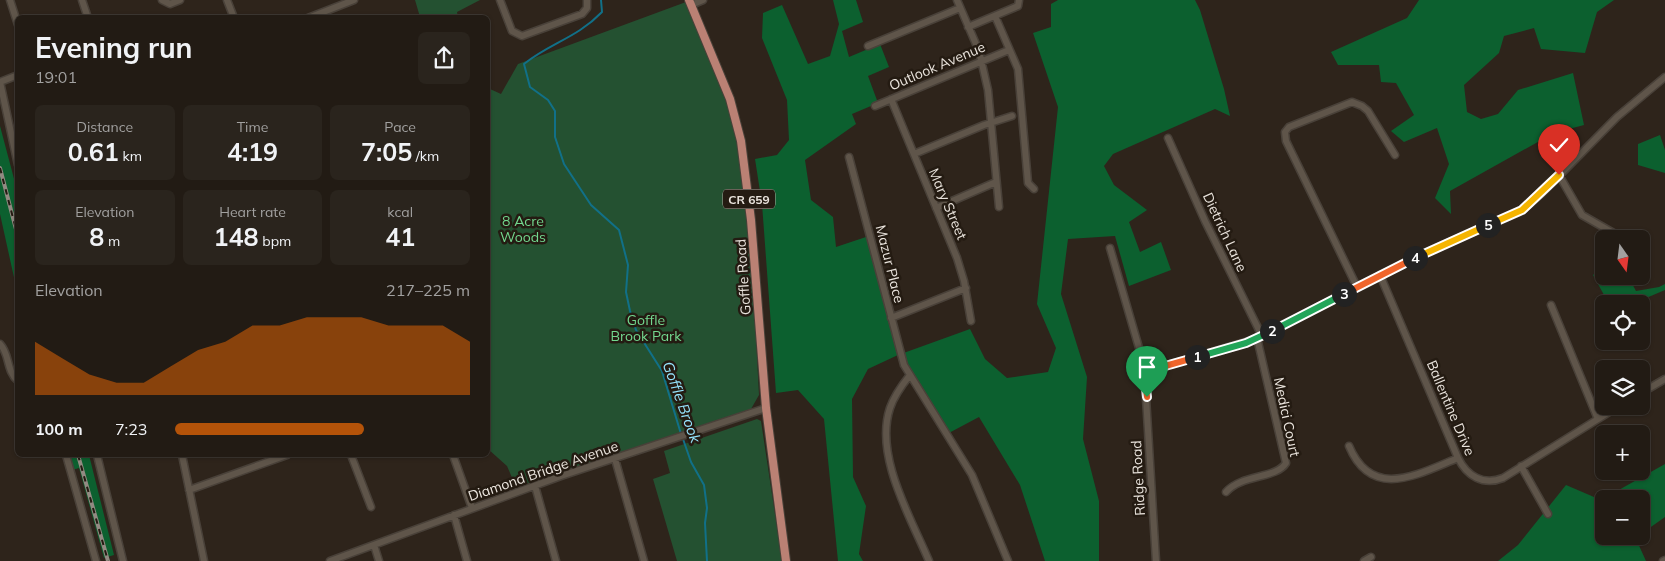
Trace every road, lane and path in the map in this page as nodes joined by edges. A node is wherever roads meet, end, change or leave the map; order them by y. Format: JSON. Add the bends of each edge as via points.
{"nodes":[{"id":1,"x":10,"y":0,"type":"edge"},
{"id":2,"x":82,"y":0,"type":"edge"},
{"id":3,"x":162,"y":0,"type":"edge"},
{"id":4,"x":180,"y":0,"type":"edge"},
{"id":5,"x":227,"y":0,"type":"edge"},
{"id":6,"x":354,"y":0,"type":"edge"},
{"id":7,"x":500,"y":0,"type":"edge"},
{"id":8,"x":587,"y":0,"type":"edge"},
{"id":9,"x":703,"y":0,"type":"edge"},
{"id":10,"x":957,"y":0,"type":"edge"},
{"id":11,"x":1019,"y":0,"type":"edge"},
{"id":12,"x":690,"y":2,"type":"edge"},
{"id":13,"x":960,"y":8,"type":"junction"},
{"id":14,"x":87,"y":15,"type":"edge"},
{"id":15,"x":233,"y":15,"type":"edge"},
{"id":16,"x":316,"y":15,"type":"edge"},
{"id":17,"x":15,"y":16,"type":"edge"},
{"id":18,"x":994,"y":16,"type":"junction"},
{"id":19,"x":968,"y":27,"type":"junction"},
{"id":20,"x":868,"y":46,"type":"dead end"},
{"id":21,"x":1009,"y":50,"type":"junction"},
{"id":22,"x":981,"y":62,"type":"junction"},
{"id":23,"x":15,"y":76,"type":"edge"},
{"id":24,"x":1665,"y":77,"type":"edge"},
{"id":25,"x":0,"y":82,"type":"edge"},
{"id":26,"x":891,"y":99,"type":"junction"},
{"id":27,"x":875,"y":106,"type":"dead end"},
{"id":28,"x":1012,"y":116,"type":"dead end"},
{"id":29,"x":991,"y":123,"type":"junction"},
{"id":30,"x":1168,"y":138,"type":"dead end"},
{"id":31,"x":15,"y":151,"type":"edge"},
{"id":32,"x":914,"y":154,"type":"junction"},
{"id":33,"x":1395,"y":155,"type":"dead end"},
{"id":34,"x":849,"y":157,"type":"dead end"},
{"id":35,"x":1559,"y":175,"type":"junction"},
{"id":36,"x":996,"y":182,"type":"junction"},
{"id":37,"x":1034,"y":189,"type":"dead end"},
{"id":38,"x":999,"y":207,"type":"dead end"},
{"id":39,"x":936,"y":208,"type":"junction"},
{"id":40,"x":1608,"y":230,"type":"edge"},
{"id":41,"x":1110,"y":248,"type":"dead end"},
{"id":42,"x":1380,"y":275,"type":"junction"},
{"id":43,"x":1357,"y":287,"type":"junction"},
{"id":44,"x":966,"y":288,"type":"junction"},
{"id":45,"x":1551,"y":305,"type":"dead end"},
{"id":46,"x":891,"y":318,"type":"junction"},
{"id":47,"x":972,"y":321,"type":"dead end"},
{"id":48,"x":1260,"y":337,"type":"junction"},
{"id":49,"x":0,"y":344,"type":"edge"},
{"id":50,"x":1144,"y":372,"type":"junction"},
{"id":51,"x":910,"y":375,"type":"junction"},
{"id":52,"x":15,"y":378,"type":"edge"},
{"id":53,"x":1665,"y":380,"type":"edge"},
{"id":54,"x":1650,"y":388,"type":"edge"},
{"id":55,"x":766,"y":408,"type":"junction"},
{"id":56,"x":1604,"y":415,"type":"edge"},
{"id":57,"x":1598,"y":419,"type":"junction"},
{"id":58,"x":1349,"y":446,"type":"dead end"},
{"id":59,"x":67,"y":457,"type":"edge"},
{"id":60,"x":97,"y":457,"type":"edge"},
{"id":61,"x":182,"y":457,"type":"edge"},
{"id":62,"x":281,"y":457,"type":"edge"},
{"id":63,"x":352,"y":457,"type":"edge"},
{"id":64,"x":454,"y":457,"type":"edge"},
{"id":65,"x":1458,"y":458,"type":"junction"},
{"id":66,"x":615,"y":459,"type":"junction"},
{"id":67,"x":1521,"y":466,"type":"junction"},
{"id":68,"x":535,"y":486,"type":"junction"},
{"id":69,"x":189,"y":490,"type":"junction"},
{"id":70,"x":1226,"y":492,"type":"dead end"},
{"id":71,"x":370,"y":507,"type":"dead end"},
{"id":72,"x":472,"y":508,"type":"junction"},
{"id":73,"x":1548,"y":514,"type":"dead end"},
{"id":74,"x":454,"y":515,"type":"junction"},
{"id":75,"x":374,"y":544,"type":"junction"},
{"id":76,"x":1371,"y":557,"type":"dead end"},
{"id":77,"x":96,"y":561,"type":"edge"},
{"id":78,"x":123,"y":561,"type":"edge"},
{"id":79,"x":204,"y":561,"type":"edge"},
{"id":80,"x":330,"y":561,"type":"edge"},
{"id":81,"x":379,"y":561,"type":"edge"},
{"id":82,"x":467,"y":561,"type":"edge"},
{"id":83,"x":556,"y":561,"type":"edge"},
{"id":84,"x":644,"y":561,"type":"edge"},
{"id":85,"x":786,"y":561,"type":"edge"},
{"id":86,"x":929,"y":561,"type":"edge"},
{"id":87,"x":1008,"y":561,"type":"edge"},
{"id":88,"x":1156,"y":561,"type":"edge"},
{"id":89,"x":1364,"y":561,"type":"edge"}],
"edges":[{"from":1,"to":17,"type":"street"},
{"from":2,"to":14,"type":"street"},
{"from":3,"to":4,"type":"street","via":[[170,4]]},
{"from":5,"to":15,"type":"street"},
{"from":6,"to":16,"type":"street"},
{"from":7,"to":8,"type":"street","via":[[512,31],[522,36],[582,14],[587,8]]},
{"from":9,"to":12,"type":"street"},
{"from":10,"to":13,"type":"street"},
{"from":11,"to":18,"type":"street","via":[[1018,6]]},
{"from":12,"to":55,"type":"main road","name":"Goffle Road","number":"CR 659","via":[[739,130],[751,220]]},
{"from":13,"to":19,"type":"street"},
{"from":13,"to":20,"type":"street"},
{"from":18,"to":19,"type":"street"},
{"from":18,"to":21,"type":"street"},
{"from":19,"to":22,"type":"street"},
{"from":21,"to":22,"type":"street","name":"Outlook Avenue"},
{"from":21,"to":37,"type":"street","via":[[1018,69],[1028,183]]},
{"from":22,"to":26,"type":"street","name":"Outlook Avenue"},
{"from":22,"to":29,"type":"street"},
{"from":23,"to":25,"type":"street"},
{"from":24,"to":35,"type":"street","via":[[1617,117]]},
{"from":25,"to":31,"type":"street"},
{"from":26,"to":27,"type":"street","name":"Outlook Avenue"},
{"from":26,"to":32,"type":"street","name":"Mary Street"},
{"from":28,"to":29,"type":"street"},
{"from":29,"to":32,"type":"street"},
{"from":29,"to":36,"type":"street"},
{"from":30,"to":48,"type":"street","name":"Dietrich Lane"},
{"from":32,"to":39,"type":"street","name":"Mary Street"},
{"from":33,"to":43,"type":"street","via":[[1367,110],[1352,102],[1289,126],[1285,136]]},
{"from":34,"to":46,"type":"street","name":"Mazur Place"},
{"from":35,"to":40,"type":"street","via":[[1582,215]]},
{"from":35,"to":42,"type":"street","via":[[1519,212]]},
{"from":36,"to":38,"type":"street"},
{"from":36,"to":39,"type":"street"},
{"from":39,"to":44,"type":"street","name":"Mary Street","via":[[958,258]]},
{"from":41,"to":50,"type":"street","name":"Ridge Road"},
{"from":42,"to":43,"type":"street"},
{"from":42,"to":65,"type":"street","name":"Ballentine Drive"},
{"from":43,"to":48,"type":"street"},
{"from":44,"to":46,"type":"street"},
{"from":44,"to":47,"type":"street","name":"Mary Street"},
{"from":45,"to":57,"type":"street"},
{"from":46,"to":51,"type":"street","name":"Mazur Place","via":[[899,354]]},
{"from":48,"to":50,"type":"street"},
{"from":48,"to":70,"type":"street","name":"Medici Court","via":[[1286,463],[1274,472],[1244,479]]},
{"from":49,"to":52,"type":"street"},
{"from":50,"to":88,"type":"street","name":"Ridge Road"},
{"from":51,"to":86,"type":"street","via":[[889,410],[888,454],[894,479]]},
{"from":51,"to":87,"type":"street","name":"Mazur Place","via":[[972,475]]},
{"from":53,"to":54,"type":"street"},
{"from":55,"to":66,"type":"street","name":"Diamond Bridge Avenue"},
{"from":55,"to":85,"type":"main road","name":"Goffle Road","number":"CR 659"},
{"from":56,"to":57,"type":"street","name":"Ballentine Drive"},
{"from":57,"to":67,"type":"street","name":"Ballentine Drive"},
{"from":58,"to":65,"type":"street","via":[[1362,467],[1392,480],[1410,478]]},
{"from":59,"to":77,"type":"street"},
{"from":60,"to":78,"type":"street"},
{"from":61,"to":69,"type":"street"},
{"from":62,"to":69,"type":"street"},
{"from":63,"to":71,"type":"street"},
{"from":64,"to":72,"type":"street"},
{"from":65,"to":67,"type":"street","name":"Ballentine Drive","via":[[1467,472],[1486,481],[1503,478]]},
{"from":66,"to":68,"type":"street","name":"Diamond Bridge Avenue"},
{"from":66,"to":84,"type":"street"},
{"from":67,"to":73,"type":"street"},
{"from":68,"to":72,"type":"street","name":"Diamond Bridge Avenue"},
{"from":68,"to":83,"type":"street"},
{"from":69,"to":79,"type":"street"},
{"from":72,"to":74,"type":"street","name":"Diamond Bridge Avenue"},
{"from":74,"to":75,"type":"street","name":"Diamond Bridge Avenue"},
{"from":74,"to":82,"type":"street"},
{"from":75,"to":80,"type":"street","name":"Diamond Bridge Avenue"},
{"from":75,"to":81,"type":"street"},
{"from":76,"to":89,"type":"street"}]}
